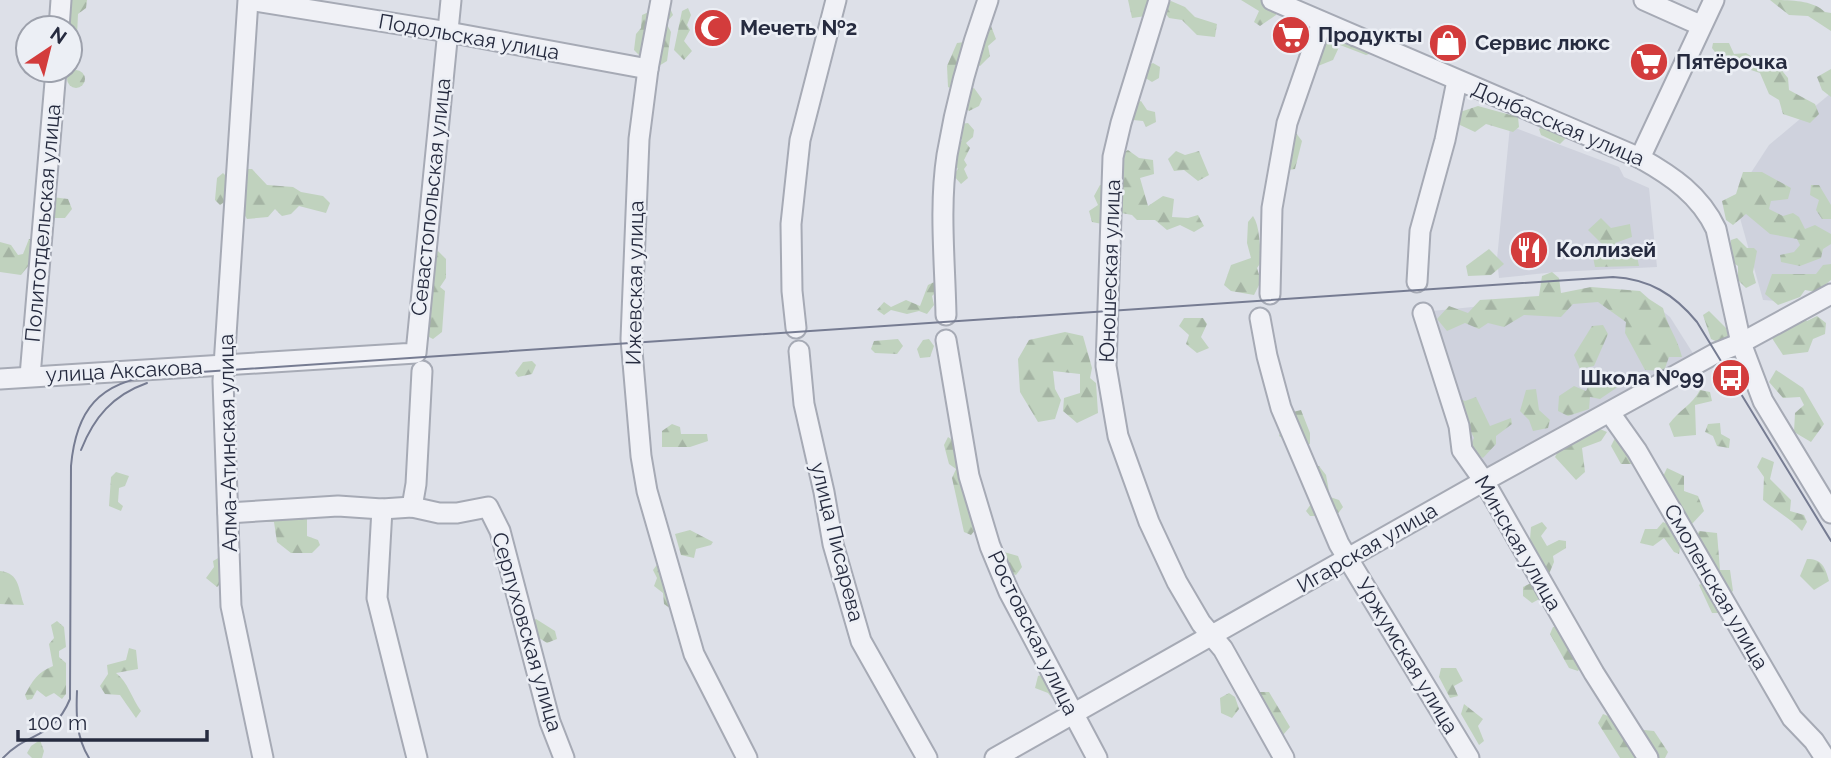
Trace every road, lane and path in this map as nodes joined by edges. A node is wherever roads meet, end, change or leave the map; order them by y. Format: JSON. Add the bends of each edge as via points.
{"nodes":[{"id":1,"x":248,"y":0,"type":"edge"},
{"id":2,"x":451,"y":0,"type":"edge"},
{"id":3,"x":662,"y":0,"type":"edge"},
{"id":4,"x":836,"y":0,"type":"edge"},
{"id":5,"x":988,"y":0,"type":"edge"},
{"id":6,"x":1159,"y":0,"type":"edge"},
{"id":7,"x":1272,"y":0,"type":"edge"},
{"id":8,"x":1644,"y":0,"type":"edge"},
{"id":9,"x":1713,"y":0,"type":"edge"},
{"id":10,"x":1322,"y":22,"type":"junction"},
{"id":11,"x":1700,"y":25,"type":"junction"},
{"id":12,"x":448,"y":32,"type":"junction"},
{"id":13,"x":648,"y":68,"type":"junction"},
{"id":14,"x":1457,"y":81,"type":"junction"},
{"id":15,"x":55,"y":84,"type":"edge"},
{"id":16,"x":1640,"y":158,"type":"junction"},
{"id":17,"x":1417,"y":282,"type":"dead end"},
{"id":18,"x":1269,"y":294,"type":"dead end"},
{"id":19,"x":1831,"y":294,"type":"edge"},
{"id":20,"x":1423,"y":313,"type":"dead end"},
{"id":21,"x":946,"y":316,"type":"dead end"},
{"id":22,"x":1260,"y":318,"type":"dead end"},
{"id":23,"x":796,"y":328,"type":"dead end"},
{"id":24,"x":946,"y":340,"type":"dead end"},
{"id":25,"x":1741,"y":343,"type":"junction"},
{"id":26,"x":799,"y":351,"type":"dead end"},
{"id":27,"x":419,"y":362,"type":"junction"},
{"id":28,"x":224,"y":366,"type":"junction"},
{"id":29,"x":30,"y":376,"type":"junction"},
{"id":30,"x":0,"y":379,"type":"edge"},
{"id":31,"x":1610,"y":413,"type":"junction"},
{"id":32,"x":1484,"y":481,"type":"junction"},
{"id":33,"x":412,"y":507,"type":"junction"},
{"id":34,"x":382,"y":509,"type":"junction"},
{"id":35,"x":228,"y":513,"type":"junction"},
{"id":36,"x":1831,"y":513,"type":"edge"},
{"id":37,"x":1349,"y":559,"type":"junction"},
{"id":38,"x":1212,"y":636,"type":"junction"},
{"id":39,"x":1072,"y":714,"type":"junction"},
{"id":40,"x":263,"y":758,"type":"edge"},
{"id":41,"x":417,"y":758,"type":"edge"},
{"id":42,"x":564,"y":758,"type":"edge"},
{"id":43,"x":747,"y":758,"type":"edge"},
{"id":44,"x":927,"y":758,"type":"edge"},
{"id":45,"x":995,"y":758,"type":"edge"},
{"id":46,"x":1097,"y":758,"type":"edge"},
{"id":47,"x":1283,"y":758,"type":"edge"},
{"id":48,"x":1469,"y":758,"type":"edge"},
{"id":49,"x":1648,"y":758,"type":"edge"},
{"id":50,"x":1825,"y":758,"type":"edge"}],
"edges":[{"from":1,"to":12,"type":"street","name":"Подольская улица"},
{"from":1,"to":28,"type":"street","name":"Алма-Атинская улица"},
{"from":2,"to":12,"type":"street","name":"Севастопольская улица"},
{"from":3,"to":13,"type":"street","name":"Ижевская улица"},
{"from":4,"to":23,"type":"street","via":[[800,140],[791,224]]},
{"from":5,"to":21,"type":"street","via":[[969,55],[947,156],[943,208]]},
{"from":6,"to":38,"type":"street","name":"Юношеская улица","via":[[1113,157],[1106,366],[1118,436],[1149,522],[1177,582]]},
{"from":7,"to":10,"type":"street","name":"Донбасская улица"},
{"from":8,"to":11,"type":"street"},
{"from":9,"to":11,"type":"street"},
{"from":10,"to":14,"type":"street","name":"Донбасская улица"},
{"from":10,"to":18,"type":"street","via":[[1287,123],[1272,208]]},
{"from":11,"to":16,"type":"street"},
{"from":12,"to":13,"type":"street","name":"Подольская улица"},
{"from":12,"to":27,"type":"street","name":"Севастопольская улица"},
{"from":13,"to":43,"type":"street","name":"Ижевская улица","via":[[639,139],[631,339],[641,456],[694,654]]},
{"from":14,"to":16,"type":"street","name":"Донбасская улица"},
{"from":14,"to":17,"type":"street","via":[[1420,231]]},
{"from":15,"to":29,"type":"street","name":"Политотдельская улица"},
{"from":16,"to":25,"type":"street","name":"Донбасская улица","via":[[1682,184],[1707,211],[1719,242]]},
{"from":19,"to":25,"type":"street","name":"Игарская улица"},
{"from":20,"to":32,"type":"street","name":"Минская улица","via":[[1459,426],[1462,450]]},
{"from":22,"to":37,"type":"street","name":"Уржумская улица","via":[[1281,408]]},
{"from":24,"to":39,"type":"street","name":"Ростовская улица","via":[[969,476],[990,546]]},
{"from":25,"to":31,"type":"street","name":"Игарская улица"},
{"from":25,"to":36,"type":"street","name":"Донбасская улица","via":[[1763,401]]},
{"from":26,"to":44,"type":"street","name":"улица Писарева","via":[[804,404],[833,544],[861,641]]},
{"from":27,"to":28,"type":"street","name":"улица Аксакова"},
{"from":27,"to":33,"type":"street","name":"Севастопольская улица"},
{"from":28,"to":29,"type":"street","name":"улица Аксакова"},
{"from":28,"to":35,"type":"street","name":"Алма-Атинская улица"},
{"from":29,"to":30,"type":"street","name":"улица Аксакова"},
{"from":31,"to":32,"type":"street","name":"Игарская улица"},
{"from":31,"to":50,"type":"street","name":"Смоленская улица","via":[[1637,451],[1792,718]]},
{"from":32,"to":37,"type":"street","name":"Игарская улица"},
{"from":32,"to":49,"type":"street","name":"Минская улица"},
{"from":33,"to":34,"type":"street"},
{"from":33,"to":42,"type":"street","name":"Серпуховская улица","via":[[439,513],[488,507],[499,531],[550,722]]},
{"from":34,"to":35,"type":"street","via":[[338,506]]},
{"from":34,"to":41,"type":"street","via":[[377,598]]},
{"from":35,"to":40,"type":"street","name":"Алма-Атинская улица","via":[[231,606]]},
{"from":37,"to":38,"type":"street","name":"Игарская улица"},
{"from":37,"to":48,"type":"street","name":"Уржумская улица"},
{"from":38,"to":39,"type":"street","name":"Игарская улица"},
{"from":38,"to":47,"type":"street","name":"Юношеская улица"},
{"from":39,"to":45,"type":"street","name":"Игарская улица"},
{"from":39,"to":46,"type":"street","name":"Ростовская улица"}]}
